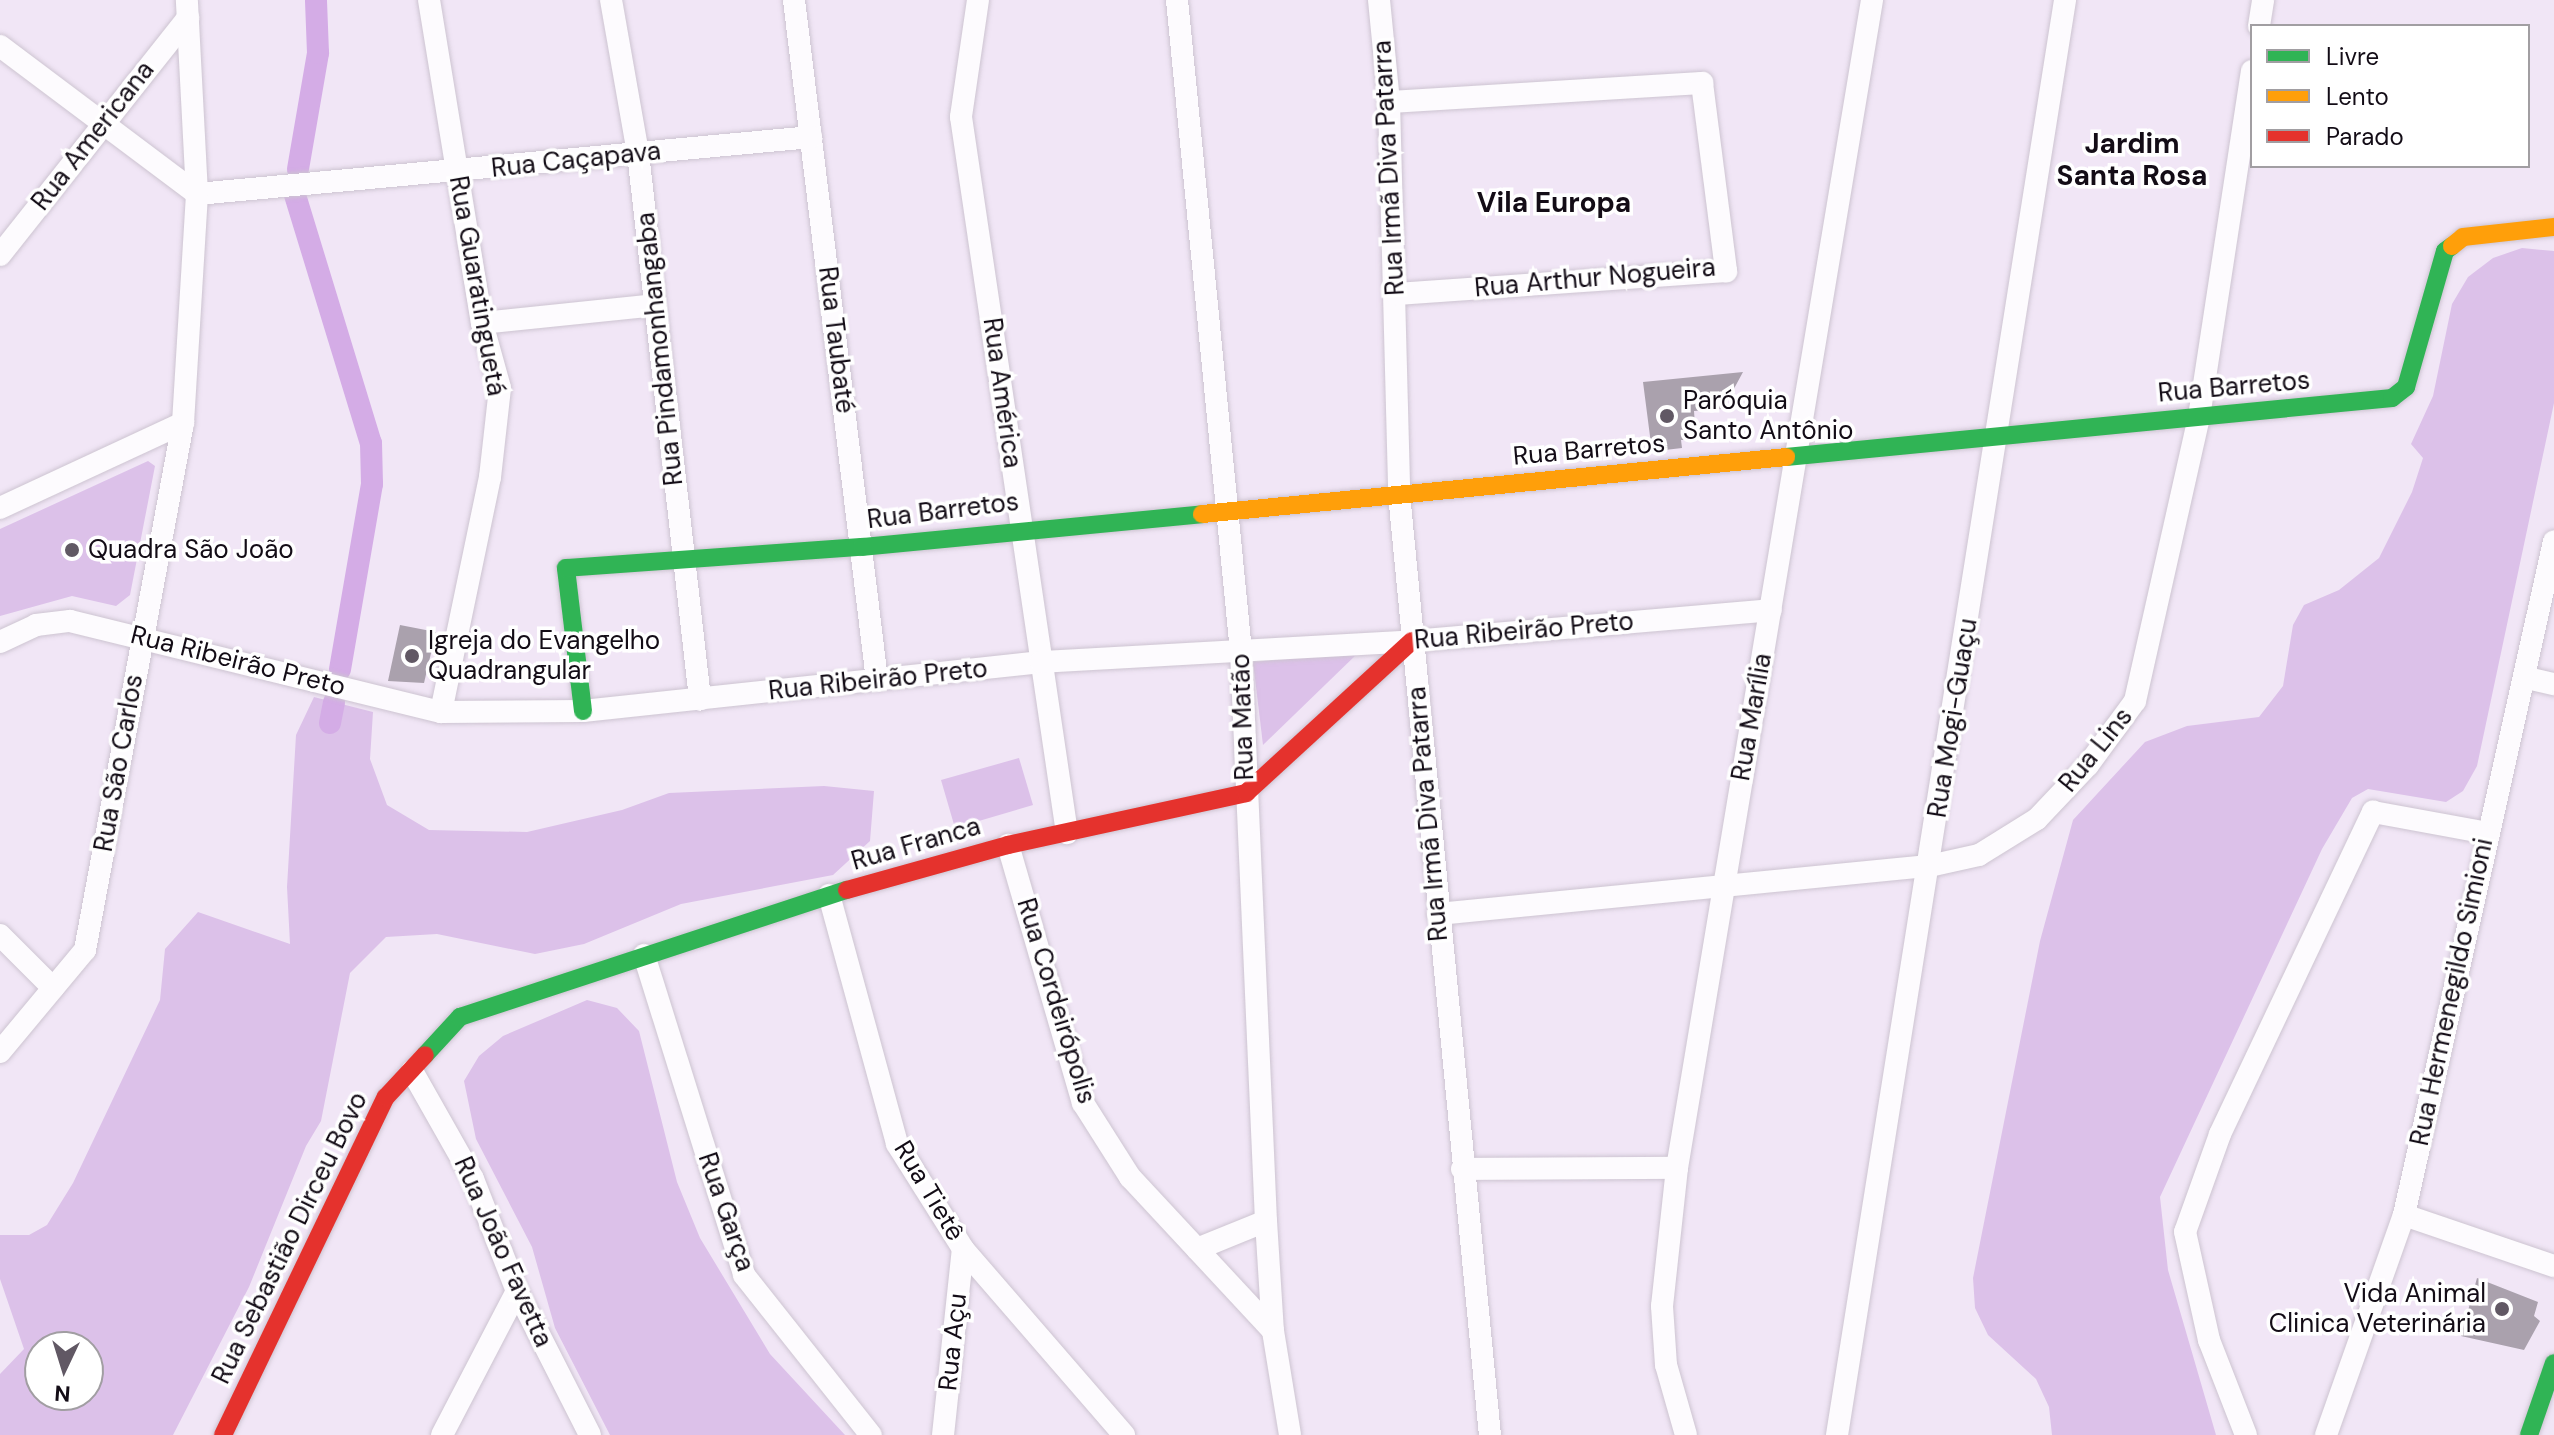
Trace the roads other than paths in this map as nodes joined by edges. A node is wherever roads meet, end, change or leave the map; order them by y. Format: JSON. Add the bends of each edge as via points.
{"nodes":[{"id":1,"x":429,"y":0,"type":"edge"},
{"id":2,"x":611,"y":0,"type":"edge"},
{"id":3,"x":794,"y":0,"type":"edge"},
{"id":4,"x":978,"y":0,"type":"edge"},
{"id":5,"x":1177,"y":0,"type":"edge"},
{"id":6,"x":1379,"y":0,"type":"edge"},
{"id":7,"x":1872,"y":0,"type":"edge"},
{"id":8,"x":2065,"y":0,"type":"edge"},
{"id":9,"x":2263,"y":0,"type":"edge"},
{"id":10,"x":187,"y":9,"type":"edge"},
{"id":11,"x":2259,"y":24,"type":"edge"},
{"id":12,"x":0,"y":46,"type":"edge"},
{"id":13,"x":2250,"y":84,"type":"edge"},
{"id":14,"x":1389,"y":102,"type":"junction"},
{"id":15,"x":100,"y":125,"type":"junction"},
{"id":16,"x":811,"y":137,"type":"junction"},
{"id":17,"x":638,"y":153,"type":"junction"},
{"id":18,"x":458,"y":172,"type":"junction"},
{"id":19,"x":197,"y":194,"type":"junction"},
{"id":20,"x":2554,"y":227,"type":"edge"},
{"id":21,"x":0,"y":255,"type":"edge"},
{"id":22,"x":1397,"y":294,"type":"junction"},
{"id":23,"x":655,"y":305,"type":"junction"},
{"id":24,"x":482,"y":323,"type":"junction"},
{"id":25,"x":2199,"y":417,"type":"junction"},
{"id":26,"x":183,"y":423,"type":"junction"},
{"id":27,"x":1998,"y":432,"type":"junction"},
{"id":28,"x":1797,"y":458,"type":"junction"},
{"id":29,"x":1399,"y":494,"type":"junction"},
{"id":30,"x":0,"y":508,"type":"edge"},
{"id":31,"x":1223,"y":511,"type":"junction"},
{"id":32,"x":1022,"y":527,"type":"junction"},
{"id":33,"x":2554,"y":541,"type":"edge"},
{"id":34,"x":862,"y":547,"type":"junction"},
{"id":35,"x":684,"y":561,"type":"junction"},
{"id":36,"x":1771,"y":610,"type":"junction"},
{"id":37,"x":142,"y":636,"type":"junction"},
{"id":38,"x":1412,"y":641,"type":"junction"},
{"id":39,"x":0,"y":642,"type":"edge"},
{"id":40,"x":1241,"y":651,"type":"junction"},
{"id":41,"x":1041,"y":662,"type":"junction"},
{"id":42,"x":2527,"y":678,"type":"junction"},
{"id":43,"x":877,"y":680,"type":"junction"},
{"id":44,"x":2554,"y":684,"type":"edge"},
{"id":45,"x":700,"y":699,"type":"junction"},
{"id":46,"x":583,"y":711,"type":"junction"},
{"id":47,"x":441,"y":712,"type":"junction"},
{"id":48,"x":1246,"y":793,"type":"junction"},
{"id":49,"x":1067,"y":833,"type":"junction"},
{"id":50,"x":2487,"y":833,"type":"junction"},
{"id":51,"x":1008,"y":845,"type":"junction"},
{"id":52,"x":1929,"y":866,"type":"junction"},
{"id":53,"x":1725,"y":882,"type":"junction"},
{"id":54,"x":829,"y":895,"type":"junction"},
{"id":55,"x":1438,"y":914,"type":"junction"},
{"id":56,"x":0,"y":935,"type":"edge"},
{"id":57,"x":644,"y":955,"type":"junction"},
{"id":58,"x":53,"y":988,"type":"junction"},
{"id":59,"x":0,"y":1052,"type":"edge"},
{"id":60,"x":412,"y":1071,"type":"junction"},
{"id":61,"x":1677,"y":1168,"type":"junction"},
{"id":62,"x":1462,"y":1169,"type":"junction"},
{"id":63,"x":2404,"y":1215,"type":"junction"},
{"id":64,"x":1266,"y":1221,"type":"junction"},
{"id":65,"x":963,"y":1249,"type":"junction"},
{"id":66,"x":1197,"y":1249,"type":"junction"},
{"id":67,"x":2554,"y":1266,"type":"edge"},
{"id":68,"x":517,"y":1291,"type":"junction"},
{"id":69,"x":1273,"y":1331,"type":"junction"},
{"id":70,"x":2554,"y":1363,"type":"edge"},
{"id":71,"x":223,"y":1435,"type":"edge"},
{"id":72,"x":442,"y":1435,"type":"edge"},
{"id":73,"x":590,"y":1435,"type":"edge"},
{"id":74,"x":871,"y":1435,"type":"edge"},
{"id":75,"x":943,"y":1435,"type":"edge"},
{"id":76,"x":1124,"y":1435,"type":"edge"},
{"id":77,"x":1290,"y":1435,"type":"edge"},
{"id":78,"x":1490,"y":1435,"type":"edge"},
{"id":79,"x":1686,"y":1435,"type":"edge"},
{"id":80,"x":1837,"y":1435,"type":"edge"},
{"id":81,"x":2246,"y":1435,"type":"edge"},
{"id":82,"x":2326,"y":1435,"type":"edge"},
{"id":83,"x":2529,"y":1435,"type":"edge"}],
"edges":[{"from":1,"to":18,"type":"street","name":"Rua Guaratinguetá"},
{"from":2,"to":17,"type":"street","name":"Rua Pindamonhangaba"},
{"from":3,"to":16,"type":"street","name":"Rua Taubaté"},
{"from":4,"to":32,"type":"street","name":"Rua América","via":[[961,117]]},
{"from":5,"to":31,"type":"street","name":"Rua Matão"},
{"from":6,"to":14,"type":"street","name":"Rua Irmã Diva Patarra"},
{"from":7,"to":28,"type":"street","name":"Rua Marília","via":[[1819,296]]},
{"from":8,"to":27,"type":"street","name":"Rua Mogi-Guaçu"},
{"from":9,"to":11,"type":"street"},
{"from":10,"to":15,"type":"street","name":"Rua Americana"},
{"from":10,"to":19,"type":"street","name":"Rua São Carlos"},
{"from":12,"to":15,"type":"street"},
{"from":13,"to":25,"type":"street","name":"Rua Lins"},
{"from":14,"to":22,"type":"street","name":"Rua Irmã Diva Patarra"},
{"from":14,"to":22,"type":"street","name":"Rua Arthur Nogueira","via":[[1702,83],[1726,271]]},
{"from":15,"to":19,"type":"street"},
{"from":15,"to":21,"type":"street","name":"Rua Americana"},
{"from":16,"to":17,"type":"street","name":"Rua Caçapava"},
{"from":16,"to":34,"type":"street","name":"Rua Taubaté"},
{"from":17,"to":18,"type":"street","name":"Rua Caçapava"},
{"from":17,"to":23,"type":"street","name":"Rua Pindamonhangaba"},
{"from":18,"to":19,"type":"street","name":"Rua Caçapava"},
{"from":18,"to":24,"type":"street","name":"Rua Guaratinguetá"},
{"from":19,"to":26,"type":"street","name":"Rua São Carlos"},
{"from":20,"to":25,"type":"street","name":"Rua Barretos","via":[[2463,237],[2445,251],[2406,387],[2392,398]]},
{"from":22,"to":29,"type":"street","name":"Rua Irmã Diva Patarra"},
{"from":23,"to":24,"type":"street"},
{"from":23,"to":35,"type":"street","name":"Rua Pindamonhangaba"},
{"from":24,"to":47,"type":"street","name":"Rua Guaratinguetá","via":[[500,388],[490,477]]},
{"from":25,"to":27,"type":"street","name":"Rua Barretos"},
{"from":25,"to":52,"type":"street","name":"Rua Lins","via":[[2135,701],[2088,765],[2037,819],[1979,855]]},
{"from":26,"to":30,"type":"street"},
{"from":26,"to":37,"type":"street","name":"Rua São Carlos"},
{"from":27,"to":28,"type":"street","name":"Rua Barretos"},
{"from":27,"to":52,"type":"street","name":"Rua Mogi-Guaçu"},
{"from":28,"to":29,"type":"street","name":"Rua Barretos"},
{"from":28,"to":36,"type":"street","name":"Rua Marília"},
{"from":29,"to":31,"type":"street","name":"Rua Barretos"},
{"from":29,"to":38,"type":"street","name":"Rua Irmã Diva Patarra"},
{"from":31,"to":32,"type":"street","name":"Rua Barretos"},
{"from":31,"to":40,"type":"street","name":"Rua Matão"},
{"from":32,"to":34,"type":"street","name":"Rua Barretos"},
{"from":32,"to":41,"type":"street","name":"Rua América"},
{"from":33,"to":42,"type":"street","name":"Rua Hermenegildo Simioni"},
{"from":34,"to":35,"type":"street","name":"Rua Barretos"},
{"from":34,"to":43,"type":"street","name":"Rua Taubaté"},
{"from":35,"to":45,"type":"street","name":"Rua Pindamonhangaba"},
{"from":35,"to":46,"type":"street","name":"Rua Barretos","via":[[566,568]]},
{"from":36,"to":38,"type":"street","name":"Rua Ribeirão Preto"},
{"from":36,"to":53,"type":"street","name":"Rua Marília"},
{"from":37,"to":39,"type":"street","name":"Rua Ribeirão Preto","via":[[70,621],[36,625]]},
{"from":37,"to":47,"type":"street","name":"Rua Ribeirão Preto"},
{"from":37,"to":58,"type":"street","name":"Rua São Carlos","via":[[85,950]]},
{"from":38,"to":40,"type":"street","name":"Rua Ribeirão Preto"},
{"from":38,"to":48,"type":"street","name":"Rua Franca"},
{"from":38,"to":55,"type":"street","name":"Rua Irmã Diva Patarra"},
{"from":40,"to":41,"type":"street","name":"Rua Ribeirão Preto"},
{"from":40,"to":48,"type":"street","name":"Rua Matão"},
{"from":41,"to":43,"type":"street","name":"Rua Ribeirão Preto"},
{"from":41,"to":49,"type":"street","name":"Rua América"},
{"from":42,"to":44,"type":"street"},
{"from":42,"to":50,"type":"street","name":"Rua Hermenegildo Simioni"},
{"from":43,"to":45,"type":"street","name":"Rua Ribeirão Preto"},
{"from":45,"to":46,"type":"street","name":"Rua Ribeirão Preto"},
{"from":46,"to":47,"type":"street","name":"Rua Ribeirão Preto"},
{"from":48,"to":49,"type":"street","name":"Rua Franca"},
{"from":48,"to":64,"type":"street","name":"Rua Matão"},
{"from":49,"to":51,"type":"street","name":"Rua Franca"},
{"from":50,"to":63,"type":"street","name":"Rua Hermenegildo Simioni"},
{"from":50,"to":81,"type":"street","via":[[2373,812],[2220,1134],[2185,1232],[2209,1340]]},
{"from":51,"to":54,"type":"street","name":"Rua Franca"},
{"from":51,"to":66,"type":"street","name":"Rua Cordeirópolis","via":[[1083,1103],[1130,1177]]},
{"from":52,"to":53,"type":"street","name":"Rua Lins"},
{"from":52,"to":80,"type":"street","name":"Rua Mogi-Guaçu"},
{"from":53,"to":55,"type":"street","name":"Rua Lins"},
{"from":53,"to":61,"type":"street","name":"Rua Marília"},
{"from":54,"to":57,"type":"street","name":"Rua Franca"},
{"from":54,"to":65,"type":"street","name":"Rua Tietê","via":[[897,1144]]},
{"from":55,"to":62,"type":"street","name":"Rua Irmã Diva Patarra"},
{"from":56,"to":58,"type":"street"},
{"from":57,"to":60,"type":"street","name":"Rua Franca","via":[[460,1017]]},
{"from":57,"to":74,"type":"street","name":"Rua Garça","via":[[744,1275]]},
{"from":58,"to":59,"type":"street","name":"Rua São Carlos"},
{"from":60,"to":68,"type":"street","name":"Rua João Favetta","via":[[473,1179]]},
{"from":60,"to":71,"type":"street","name":"Rua Sebastião Dirceu Bovo","via":[[386,1097]]},
{"from":61,"to":62,"type":"street"},
{"from":61,"to":79,"type":"street","name":"Rua Marília","via":[[1662,1306],[1666,1365]]},
{"from":62,"to":78,"type":"street","name":"Rua Irmã Diva Patarra"},
{"from":63,"to":67,"type":"street"},
{"from":63,"to":82,"type":"street","name":"Rua Hermenegildo Simioni"},
{"from":64,"to":66,"type":"street"},
{"from":64,"to":69,"type":"street","name":"Rua Matão"},
{"from":65,"to":75,"type":"street","name":"Rua Açu"},
{"from":65,"to":76,"type":"street","name":"Rua Tietê"},
{"from":66,"to":69,"type":"street","name":"Rua Cordeirópolis"},
{"from":68,"to":72,"type":"street"},
{"from":68,"to":73,"type":"street","name":"Rua João Favetta"},
{"from":69,"to":77,"type":"street","name":"Rua Matão"},
{"from":70,"to":83,"type":"street"}]}
